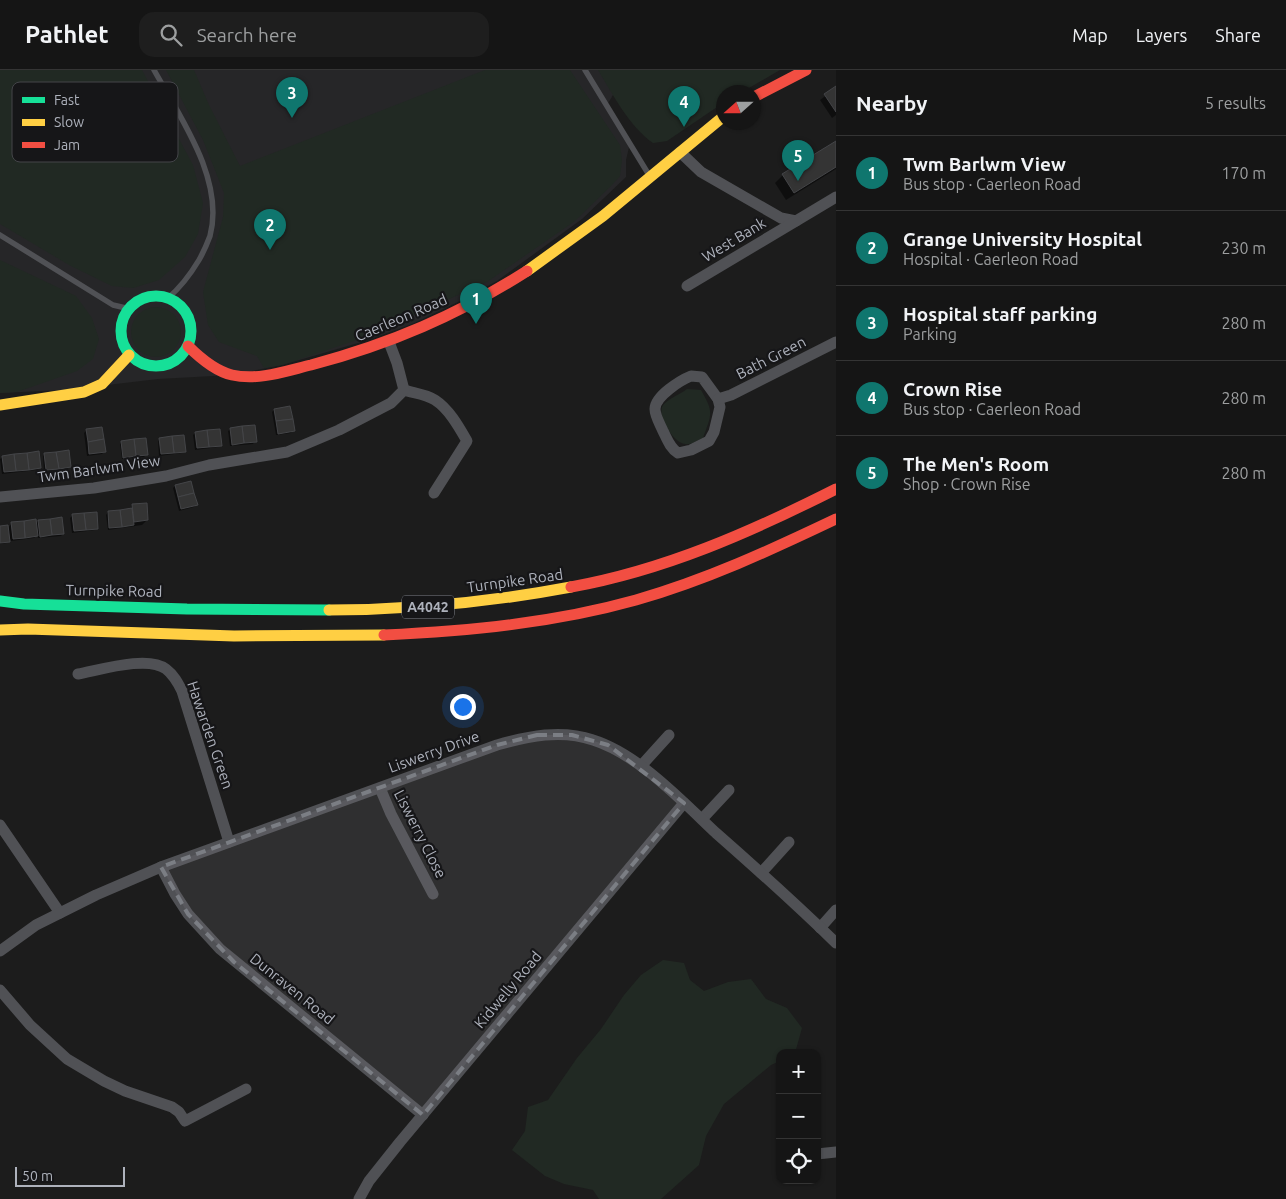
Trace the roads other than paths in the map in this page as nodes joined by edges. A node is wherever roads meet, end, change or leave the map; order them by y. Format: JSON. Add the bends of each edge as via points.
{"nodes":[{"id":1,"x":154,"y":70,"type":"edge"},
{"id":2,"x":585,"y":70,"type":"edge"},
{"id":3,"x":806,"y":70,"type":"edge"},
{"id":4,"x":161,"y":82,"type":"edge"},
{"id":5,"x":761,"y":93,"type":"edge"},
{"id":6,"x":178,"y":113,"type":"edge"},
{"id":7,"x":716,"y":123,"type":"edge"},
{"id":8,"x":680,"y":152,"type":"junction"},
{"id":9,"x":650,"y":176,"type":"junction"},
{"id":10,"x":836,"y":197,"type":"edge"},
{"id":11,"x":796,"y":221,"type":"junction"},
{"id":12,"x":0,"y":235,"type":"edge"},
{"id":13,"x":687,"y":286,"type":"dead end"},
{"id":14,"x":168,"y":298,"type":"junction"},
{"id":15,"x":130,"y":309,"type":"junction"},
{"id":16,"x":389,"y":342,"type":"junction"},
{"id":17,"x":836,"y":342,"type":"edge"},
{"id":18,"x":188,"y":346,"type":"junction"},
{"id":19,"x":129,"y":355,"type":"junction"},
{"id":20,"x":404,"y":390,"type":"junction"},
{"id":21,"x":718,"y":399,"type":"junction"},
{"id":22,"x":0,"y":405,"type":"edge"},
{"id":23,"x":836,"y":489,"type":"edge"},
{"id":24,"x":434,"y":494,"type":"dead end"},
{"id":25,"x":0,"y":497,"type":"edge"},
{"id":26,"x":836,"y":519,"type":"edge"},
{"id":27,"x":0,"y":601,"type":"edge"},
{"id":28,"x":0,"y":630,"type":"edge"},
{"id":29,"x":78,"y":674,"type":"dead end"},
{"id":30,"x":669,"y":735,"type":"dead end"},
{"id":31,"x":641,"y":766,"type":"junction"},
{"id":32,"x":380,"y":788,"type":"junction"},
{"id":33,"x":730,"y":790,"type":"dead end"},
{"id":34,"x":684,"y":803,"type":"junction"},
{"id":35,"x":702,"y":819,"type":"junction"},
{"id":36,"x":0,"y":825,"type":"edge"},
{"id":37,"x":229,"y":842,"type":"junction"},
{"id":38,"x":789,"y":842,"type":"dead end"},
{"id":39,"x":161,"y":867,"type":"junction"},
{"id":40,"x":761,"y":873,"type":"junction"},
{"id":41,"x":433,"y":894,"type":"dead end"},
{"id":42,"x":836,"y":910,"type":"edge"},
{"id":43,"x":60,"y":913,"type":"junction"},
{"id":44,"x":820,"y":928,"type":"junction"},
{"id":45,"x":836,"y":943,"type":"edge"},
{"id":46,"x":0,"y":951,"type":"edge"},
{"id":47,"x":0,"y":990,"type":"edge"},
{"id":48,"x":246,"y":1089,"type":"dead end"},
{"id":49,"x":423,"y":1115,"type":"junction"},
{"id":50,"x":836,"y":1152,"type":"edge"},
{"id":51,"x":821,"y":1154,"type":"edge"},
{"id":52,"x":359,"y":1199,"type":"edge"}],
"edges":[{"from":1,"to":4,"type":"lane"},
{"from":2,"to":9,"type":"lane"},
{"from":3,"to":5,"type":"main road"},
{"from":6,"to":14,"type":"lane","via":[[196,145],[211,191],[213,210],[210,236],[201,256],[180,289]]},
{"from":7,"to":8,"type":"main road","name":"Caerleon Road"},
{"from":8,"to":9,"type":"main road","name":"Caerleon Road"},
{"from":8,"to":11,"type":"street","via":[[701,172],[781,218]]},
{"from":9,"to":16,"type":"main road","name":"Caerleon Road","via":[[528,271],[442,320]]},
{"from":10,"to":11,"type":"street","name":"West Bank"},
{"from":11,"to":13,"type":"street","name":"West Bank"},
{"from":12,"to":15,"type":"lane","via":[[112,305]]},
{"from":14,"to":15,"type":"main road","via":[[144,298]]},
{"from":14,"to":18,"type":"main road","via":[[179,304],[191,325]]},
{"from":15,"to":19,"type":"main road","via":[[122,325],[122,337]]},
{"from":16,"to":18,"type":"main road","name":"Caerleon Road","via":[[351,355],[255,376],[232,375],[212,366]]},
{"from":16,"to":20,"type":"street"},
{"from":17,"to":21,"type":"street","name":"Bath Green"},
{"from":18,"to":19,"type":"main road","via":[[182,356],[162,366],[141,363]]},
{"from":19,"to":22,"type":"main road","via":[[102,384],[84,392]]},
{"from":20,"to":24,"type":"street","via":[[434,399],[467,441]]},
{"from":20,"to":25,"type":"street","name":"Twm Barlwm View","via":[[391,403],[287,452],[209,464],[166,476],[94,488]]},
{"from":21,"to":21,"type":"street","via":[[720,407],[709,441],[683,453],[673,450],[658,419],[656,400],[691,376],[702,377]]},
{"from":23,"to":27,"type":"main road","name":"Turnpike Road","number":"A4042","via":[[728,541],[672,562],[577,587],[475,603],[304,611]]},
{"from":26,"to":28,"type":"main road","number":"A4042","via":[[734,566],[679,587],[577,614],[478,630],[306,637],[28,628]]},
{"from":29,"to":37,"type":"street","name":"Hawarden Green","via":[[153,663],[174,677],[182,691]]},
{"from":30,"to":31,"type":"street"},
{"from":31,"to":32,"type":"street","name":"Liswerry Drive","via":[[592,739],[572,735],[537,735]]},
{"from":31,"to":34,"type":"street","name":"Liswerry Drive"},
{"from":32,"to":37,"type":"street","name":"Liswerry Drive"},
{"from":32,"to":41,"type":"street","name":"Liswerry Close"},
{"from":33,"to":35,"type":"street"},
{"from":34,"to":35,"type":"street","name":"Liswerry Drive"},
{"from":34,"to":49,"type":"street","name":"Kidwelly Road"},
{"from":35,"to":40,"type":"street","name":"Liswerry Drive"},
{"from":36,"to":43,"type":"street"},
{"from":37,"to":39,"type":"street","name":"Liswerry Drive"},
{"from":38,"to":40,"type":"street"},
{"from":39,"to":43,"type":"street","name":"Liswerry Drive"},
{"from":39,"to":49,"type":"street","name":"Dunraven Road","via":[[188,914],[220,949]]},
{"from":40,"to":44,"type":"street","name":"Liswerry Drive"},
{"from":42,"to":44,"type":"street"},
{"from":43,"to":46,"type":"street","name":"Liswerry Drive","via":[[36,925]]},
{"from":44,"to":45,"type":"street","name":"Liswerry Drive"},
{"from":47,"to":48,"type":"street","via":[[30,1025],[67,1059],[125,1091],[172,1107],[185,1121]]},
{"from":49,"to":52,"type":"street","name":"Kidwelly Road","via":[[369,1181]]},
{"from":50,"to":51,"type":"street"}]}
